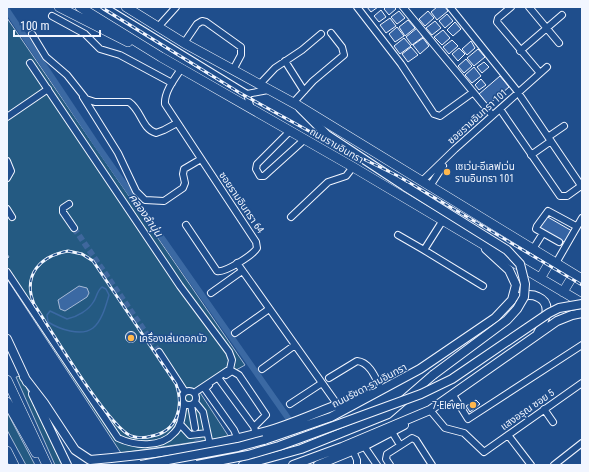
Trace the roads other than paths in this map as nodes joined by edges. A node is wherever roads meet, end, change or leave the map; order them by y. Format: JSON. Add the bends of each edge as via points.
{"nodes":[{"id":1,"x":59,"y":7,"type":"edge"},
{"id":2,"x":80,"y":7,"type":"edge"},
{"id":3,"x":105,"y":7,"type":"edge"},
{"id":4,"x":126,"y":7,"type":"edge"},
{"id":5,"x":176,"y":7,"type":"edge"},
{"id":6,"x":357,"y":7,"type":"edge"},
{"id":7,"x":403,"y":7,"type":"edge"},
{"id":8,"x":450,"y":7,"type":"edge"},
{"id":9,"x":511,"y":7,"type":"edge"},
{"id":10,"x":529,"y":7,"type":"edge"},
{"id":11,"x":562,"y":15,"type":"dead end"},
{"id":12,"x":52,"y":16,"type":"dead end"},
{"id":13,"x":158,"y":27,"type":"junction"},
{"id":14,"x":547,"y":28,"type":"junction"},
{"id":15,"x":331,"y":33,"type":"dead end"},
{"id":16,"x":32,"y":34,"type":"dead end"},
{"id":17,"x":321,"y":34,"type":"dead end"},
{"id":18,"x":184,"y":43,"type":"junction"},
{"id":19,"x":559,"y":43,"type":"dead end"},
{"id":20,"x":520,"y":51,"type":"junction"},
{"id":21,"x":161,"y":57,"type":"junction"},
{"id":22,"x":285,"y":61,"type":"junction"},
{"id":23,"x":30,"y":63,"type":"dead end"},
{"id":24,"x":547,"y":67,"type":"dead end"},
{"id":25,"x":181,"y":69,"type":"junction"},
{"id":26,"x":233,"y":70,"type":"junction"},
{"id":27,"x":540,"y":73,"type":"junction"},
{"id":28,"x":172,"y":83,"type":"junction"},
{"id":29,"x":259,"y":86,"type":"junction"},
{"id":30,"x":48,"y":89,"type":"junction"},
{"id":31,"x":268,"y":90,"type":"junction"},
{"id":32,"x":304,"y":91,"type":"junction"},
{"id":33,"x":472,"y":93,"type":"junction"},
{"id":34,"x":247,"y":94,"type":"junction"},
{"id":35,"x":520,"y":95,"type":"junction"},
{"id":36,"x":83,"y":97,"type":"junction"},
{"id":37,"x":296,"y":105,"type":"junction"},
{"id":38,"x":251,"y":109,"type":"junction"},
{"id":39,"x":502,"y":112,"type":"dead end"},
{"id":40,"x":492,"y":115,"type":"junction"},
{"id":41,"x":7,"y":117,"type":"edge"},
{"id":42,"x":177,"y":123,"type":"junction"},
{"id":43,"x":564,"y":126,"type":"dead end"},
{"id":44,"x":290,"y":131,"type":"junction"},
{"id":45,"x":304,"y":139,"type":"junction"},
{"id":46,"x":549,"y":139,"type":"junction"},
{"id":47,"x":532,"y":154,"type":"junction"},
{"id":48,"x":200,"y":158,"type":"junction"},
{"id":49,"x":7,"y":162,"type":"edge"},
{"id":50,"x":443,"y":166,"type":"dead end"},
{"id":51,"x":353,"y":167,"type":"junction"},
{"id":52,"x":7,"y":178,"type":"edge"},
{"id":53,"x":426,"y":184,"type":"junction"},
{"id":54,"x":582,"y":187,"type":"edge"},
{"id":55,"x":69,"y":204,"type":"dead end"},
{"id":56,"x":7,"y":209,"type":"edge"},
{"id":57,"x":12,"y":217,"type":"dead end"},
{"id":58,"x":291,"y":217,"type":"dead end"},
{"id":59,"x":582,"y":218,"type":"edge"},
{"id":60,"x":443,"y":220,"type":"junction"},
{"id":61,"x":186,"y":225,"type":"dead end"},
{"id":62,"x":574,"y":225,"type":"dead end"},
{"id":63,"x":74,"y":228,"type":"tunnel mouth"},
{"id":64,"x":543,"y":233,"type":"junction"},
{"id":65,"x":398,"y":235,"type":"dead end"},
{"id":66,"x":477,"y":240,"type":"junction"},
{"id":67,"x":559,"y":242,"type":"dead end"},
{"id":68,"x":533,"y":249,"type":"junction"},
{"id":69,"x":424,"y":250,"type":"junction"},
{"id":70,"x":553,"y":261,"type":"junction"},
{"id":71,"x":237,"y":264,"type":"junction"},
{"id":72,"x":242,"y":271,"type":"junction"},
{"id":73,"x":7,"y":272,"type":"edge"},
{"id":74,"x":578,"y":276,"type":"edge"},
{"id":75,"x":540,"y":277,"type":"junction"},
{"id":76,"x":483,"y":286,"type":"dead end"},
{"id":77,"x":563,"y":292,"type":"junction"},
{"id":78,"x":211,"y":293,"type":"dead end"},
{"id":79,"x":512,"y":300,"type":"junction"},
{"id":80,"x":582,"y":303,"type":"edge"},
{"id":81,"x":269,"y":309,"type":"junction"},
{"id":82,"x":582,"y":313,"type":"edge"},
{"id":83,"x":235,"y":333,"type":"dead end"},
{"id":84,"x":538,"y":335,"type":"junction"},
{"id":85,"x":7,"y":339,"type":"edge"},
{"id":86,"x":295,"y":345,"type":"junction"},
{"id":87,"x":582,"y":345,"type":"edge"},
{"id":88,"x":159,"y":352,"type":"tunnel mouth"},
{"id":89,"x":262,"y":369,"type":"dead end"},
{"id":90,"x":24,"y":377,"type":"junction"},
{"id":91,"x":329,"y":378,"type":"dead end"},
{"id":92,"x":219,"y":379,"type":"junction"},
{"id":93,"x":7,"y":380,"type":"edge"},
{"id":94,"x":322,"y":383,"type":"junction"},
{"id":95,"x":582,"y":383,"type":"edge"},
{"id":96,"x":381,"y":389,"type":"junction"},
{"id":97,"x":185,"y":392,"type":"junction"},
{"id":98,"x":194,"y":393,"type":"junction"},
{"id":99,"x":372,"y":394,"type":"junction"},
{"id":100,"x":453,"y":394,"type":"junction"},
{"id":101,"x":7,"y":402,"type":"edge"},
{"id":102,"x":184,"y":403,"type":"junction"},
{"id":103,"x":193,"y":404,"type":"junction"},
{"id":104,"x":290,"y":404,"type":"dead end"},
{"id":105,"x":337,"y":404,"type":"junction"},
{"id":106,"x":544,"y":409,"type":"junction"},
{"id":107,"x":430,"y":410,"type":"junction"},
{"id":108,"x":553,"y":422,"type":"dead end"},
{"id":109,"x":180,"y":424,"type":"junction"},
{"id":110,"x":196,"y":428,"type":"tunnel mouth"},
{"id":111,"x":255,"y":431,"type":"junction"},
{"id":112,"x":392,"y":432,"type":"junction"},
{"id":113,"x":208,"y":433,"type":"junction"},
{"id":114,"x":508,"y":435,"type":"junction"},
{"id":115,"x":238,"y":439,"type":"junction"},
{"id":116,"x":582,"y":444,"type":"edge"},
{"id":117,"x":210,"y":445,"type":"junction"},
{"id":118,"x":400,"y":445,"type":"junction"},
{"id":119,"x":364,"y":446,"type":"junction"},
{"id":120,"x":7,"y":451,"type":"edge"},
{"id":121,"x":353,"y":451,"type":"junction"},
{"id":122,"x":121,"y":457,"type":"junction"},
{"id":123,"x":266,"y":462,"type":"edge"},
{"id":124,"x":315,"y":462,"type":"edge"},
{"id":125,"x":14,"y":465,"type":"edge"},
{"id":126,"x":42,"y":465,"type":"edge"},
{"id":127,"x":47,"y":465,"type":"edge"},
{"id":128,"x":67,"y":465,"type":"edge"},
{"id":129,"x":113,"y":465,"type":"edge"},
{"id":130,"x":141,"y":465,"type":"edge"},
{"id":131,"x":197,"y":465,"type":"edge"},
{"id":132,"x":243,"y":465,"type":"edge"},
{"id":133,"x":293,"y":465,"type":"edge"},
{"id":134,"x":359,"y":465,"type":"edge"},
{"id":135,"x":377,"y":465,"type":"edge"},
{"id":136,"x":390,"y":465,"type":"edge"},
{"id":137,"x":432,"y":465,"type":"edge"},
{"id":138,"x":531,"y":465,"type":"edge"},
{"id":139,"x":554,"y":465,"type":"edge"}],
"edges":[{"from":1,"to":21,"type":"highway"},
{"from":2,"to":21,"type":"highway","name":"ถนนรามอินทรา"},
{"from":3,"to":34,"type":"street"},
{"from":4,"to":13,"type":"highway","name":"ถนนรามอินทรา"},
{"from":5,"to":13,"type":"street"},
{"from":6,"to":33,"type":"street","via":[[397,59],[434,114],[440,116]]},
{"from":7,"to":33,"type":"street"},
{"from":8,"to":35,"type":"street"},
{"from":9,"to":20,"type":"street","via":[[497,22]]},
{"from":10,"to":14,"type":"street"},
{"from":11,"to":14,"type":"street"},
{"from":12,"to":28,"type":"street","via":[[85,34],[100,49],[120,55]]},
{"from":13,"to":18,"type":"highway","name":"ถนนรามอินทรา"},
{"from":14,"to":19,"type":"street"},
{"from":14,"to":20,"type":"street"},
{"from":15,"to":32,"type":"street","via":[[342,47],[344,55]]},
{"from":16,"to":36,"type":"street","via":[[46,57],[67,75]]},
{"from":17,"to":22,"type":"street"},
{"from":18,"to":26,"type":"highway","name":"ถนนรามอินทรา"},
{"from":18,"to":26,"type":"street","via":[[197,24],[206,22],[241,47],[241,55]]},
{"from":20,"to":27,"type":"street"},
{"from":21,"to":25,"type":"highway","name":"ถนนรามอินทรา"},
{"from":22,"to":29,"type":"street"},
{"from":22,"to":32,"type":"street"},
{"from":23,"to":30,"type":"street"},
{"from":24,"to":27,"type":"street","name":"ซอยรามอินทรา 101"},
{"from":25,"to":28,"type":"street","name":"ซอยรามอินทรา 64"},
{"from":25,"to":38,"type":"highway","name":"ถนนรามอินทรา"},
{"from":26,"to":29,"type":"highway","name":"ถนนรามอินทรา"},
{"from":27,"to":35,"type":"street","name":"ซอยรามอินทรา 101"},
{"from":28,"to":42,"type":"street","name":"ซอยรามอินทรา 64","via":[[165,104]]},
{"from":29,"to":31,"type":"highway","name":"ถนนรามอินทรา"},
{"from":30,"to":41,"type":"street"},
{"from":30,"to":98,"type":"street","via":[[180,286],[229,352],[232,360],[230,369]]},
{"from":31,"to":34,"type":"street"},
{"from":31,"to":37,"type":"highway","name":"ถนนรามอินทรา"},
{"from":32,"to":37,"type":"street"},
{"from":33,"to":40,"type":"street"},
{"from":34,"to":38,"type":"street"},
{"from":35,"to":40,"type":"street","name":"ซอยรามอินทรา 101"},
{"from":35,"to":46,"type":"street"},
{"from":36,"to":42,"type":"street","via":[[95,102],[129,102],[138,110],[147,129],[156,133]]},
{"from":36,"to":48,"type":"street","via":[[118,153],[136,191],[146,200],[164,201],[183,188],[184,169]]},
{"from":37,"to":53,"type":"highway","name":"ถนนรามอินทรา"},
{"from":37,"to":123,"type":"main road","bridge":true,"via":[[326,135],[507,250],[520,264],[525,284],[524,297],[507,320],[433,374],[388,414],[330,444]]},
{"from":38,"to":44,"type":"highway","name":"ถนนรามอินทรา"},
{"from":39,"to":47,"type":"street"},
{"from":40,"to":53,"type":"street","name":"ซอยรามอินทรา 101"},
{"from":42,"to":48,"type":"street","name":"ซอยรามอินทรา 64"},
{"from":43,"to":46,"type":"street"},
{"from":44,"to":45,"type":"highway","name":"ถนนรามอินทรา"},
{"from":44,"to":45,"type":"street","via":[[257,164],[256,170],[260,176],[264,176]]},
{"from":45,"to":51,"type":"highway","name":"ถนนรามอินทรา"},
{"from":46,"to":47,"type":"street"},
{"from":46,"to":54,"type":"street"},
{"from":47,"to":54,"type":"street","via":[[560,196],[567,196]]},
{"from":48,"to":71,"type":"street","name":"ซอยรามอินทรา 64","via":[[257,245],[256,250]]},
{"from":49,"to":52,"type":"street","via":[[11,168]]},
{"from":50,"to":53,"type":"street"},
{"from":51,"to":58,"type":"street","via":[[346,176],[328,182]]},
{"from":51,"to":60,"type":"highway","name":"ถนนรามอินทรา"},
{"from":53,"to":68,"type":"highway","name":"ถนนรามอินทรา"},
{"from":55,"to":63,"type":"street","via":[[63,208],[63,212]]},
{"from":56,"to":57,"type":"street"},
{"from":59,"to":70,"type":"street"},
{"from":60,"to":66,"type":"highway","name":"ถนนรามอินทรา"},
{"from":60,"to":69,"type":"street"},
{"from":61,"to":71,"type":"street","name":"ซอยรามอินทรา 64","via":[[217,271]]},
{"from":62,"to":64,"type":"street","via":[[548,211],[537,226],[537,230]]},
{"from":64,"to":67,"type":"street"},
{"from":64,"to":68,"type":"street"},
{"from":65,"to":69,"type":"street"},
{"from":66,"to":75,"type":"highway","name":"ถนนรามอินทรา"},
{"from":66,"to":79,"type":"main road","via":[[509,270],[516,285]]},
{"from":68,"to":70,"type":"highway","name":"ถนนรามอินทรา"},
{"from":69,"to":76,"type":"street"},
{"from":70,"to":74,"type":"highway","name":"ถนนรามอินทรา"},
{"from":70,"to":75,"type":"highway"},
{"from":71,"to":72,"type":"street","name":"ถนนรัชดา-รามอินทรา"},
{"from":72,"to":78,"type":"street"},
{"from":72,"to":81,"type":"street","name":"ถนนรัชดา-รามอินทรา"},
{"from":73,"to":109,"type":"street","via":[[118,438],[141,444],[164,441],[175,433]]},
{"from":74,"to":77,"type":"highway"},
{"from":75,"to":77,"type":"highway","name":"ถนนรามอินทรา"},
{"from":77,"to":80,"type":"highway","name":"ถนนรามอินทรา"},
{"from":79,"to":84,"type":"main road","via":[[528,295],[542,299],[547,306],[546,318]]},
{"from":79,"to":96,"type":"main road","name":"ถนนรัชดา-รามอินทรา","via":[[495,318],[420,370]]},
{"from":80,"to":131,"type":"main road","bridge":true,"via":[[549,313],[452,379],[422,394],[279,446]]},
{"from":81,"to":83,"type":"street"},
{"from":81,"to":86,"type":"street","name":"ถนนรัชดา-รามอินทรา"},
{"from":82,"to":84,"type":"main road","via":[[565,317]]},
{"from":84,"to":100,"type":"main road"},
{"from":85,"to":90,"type":"main road"},
{"from":86,"to":89,"type":"street"},
{"from":86,"to":94,"type":"street","name":"ถนนรัชดา-รามอินทรา"},
{"from":87,"to":100,"type":"street","via":[[468,419]]},
{"from":88,"to":97,"type":"street"},
{"from":90,"to":122,"type":"main road","via":[[81,456],[90,460]]},
{"from":90,"to":128,"type":"main road"},
{"from":91,"to":96,"type":"street","via":[[357,361],[368,366]]},
{"from":92,"to":111,"type":"street"},
{"from":92,"to":111,"type":"street","via":[[232,371],[239,375],[266,415]]},
{"from":92,"to":115,"type":"street","via":[[205,389]]},
{"from":93,"to":127,"type":"highway"},
{"from":94,"to":104,"type":"street"},
{"from":94,"to":105,"type":"street","name":"ถนนรัชดา-รามอินทรา"},
{"from":95,"to":106,"type":"street","name":"แสงอรุณ ซอย 5"},
{"from":96,"to":99,"type":"main road","name":"ถนนรัชดา-รามอินทรา"},
{"from":97,"to":98,"type":"street"},
{"from":97,"to":102,"type":"street","via":[[181,398]]},
{"from":98,"to":103,"type":"street","via":[[196,398]]},
{"from":99,"to":105,"type":"main road"},
{"from":99,"to":130,"type":"main road","name":"ถนนรัชดา-รามอินทรา","bridge":true,"via":[[331,417],[264,440]]},
{"from":100,"to":107,"type":"main road"},
{"from":101,"to":126,"type":"highway"},
{"from":102,"to":103,"type":"street"},
{"from":102,"to":109,"type":"street"},
{"from":103,"to":110,"type":"street"},
{"from":103,"to":113,"type":"street","via":[[203,412]]},
{"from":105,"to":111,"type":"main road","via":[[299,420]]},
{"from":106,"to":108,"type":"street"},
{"from":106,"to":114,"type":"street","name":"แสงอรุณ ซอย 5"},
{"from":107,"to":112,"type":"main road"},
{"from":107,"to":114,"type":"street","name":"แสงอรุณ ซอย 5","via":[[445,428],[464,433],[484,452]]},
{"from":107,"to":124,"type":"main road"},
{"from":109,"to":113,"type":"street","via":[[190,435]]},
{"from":111,"to":115,"type":"main road"},
{"from":112,"to":118,"type":"street"},
{"from":112,"to":119,"type":"main road"},
{"from":113,"to":117,"type":"street"},
{"from":114,"to":138,"type":"street"},
{"from":115,"to":117,"type":"main road"},
{"from":116,"to":139,"type":"street"},
{"from":117,"to":122,"type":"main road"},
{"from":118,"to":136,"type":"street","via":[[387,455],[386,459]]},
{"from":118,"to":137,"type":"street","via":[[410,438],[415,439]]},
{"from":119,"to":121,"type":"main road"},
{"from":119,"to":135,"type":"street"},
{"from":120,"to":125,"type":"highway"},
{"from":121,"to":124,"type":"main road"},
{"from":121,"to":134,"type":"street"},
{"from":122,"to":129,"type":"main road"},
{"from":123,"to":132,"type":"main road"},
{"from":124,"to":133,"type":"main road"}]}
